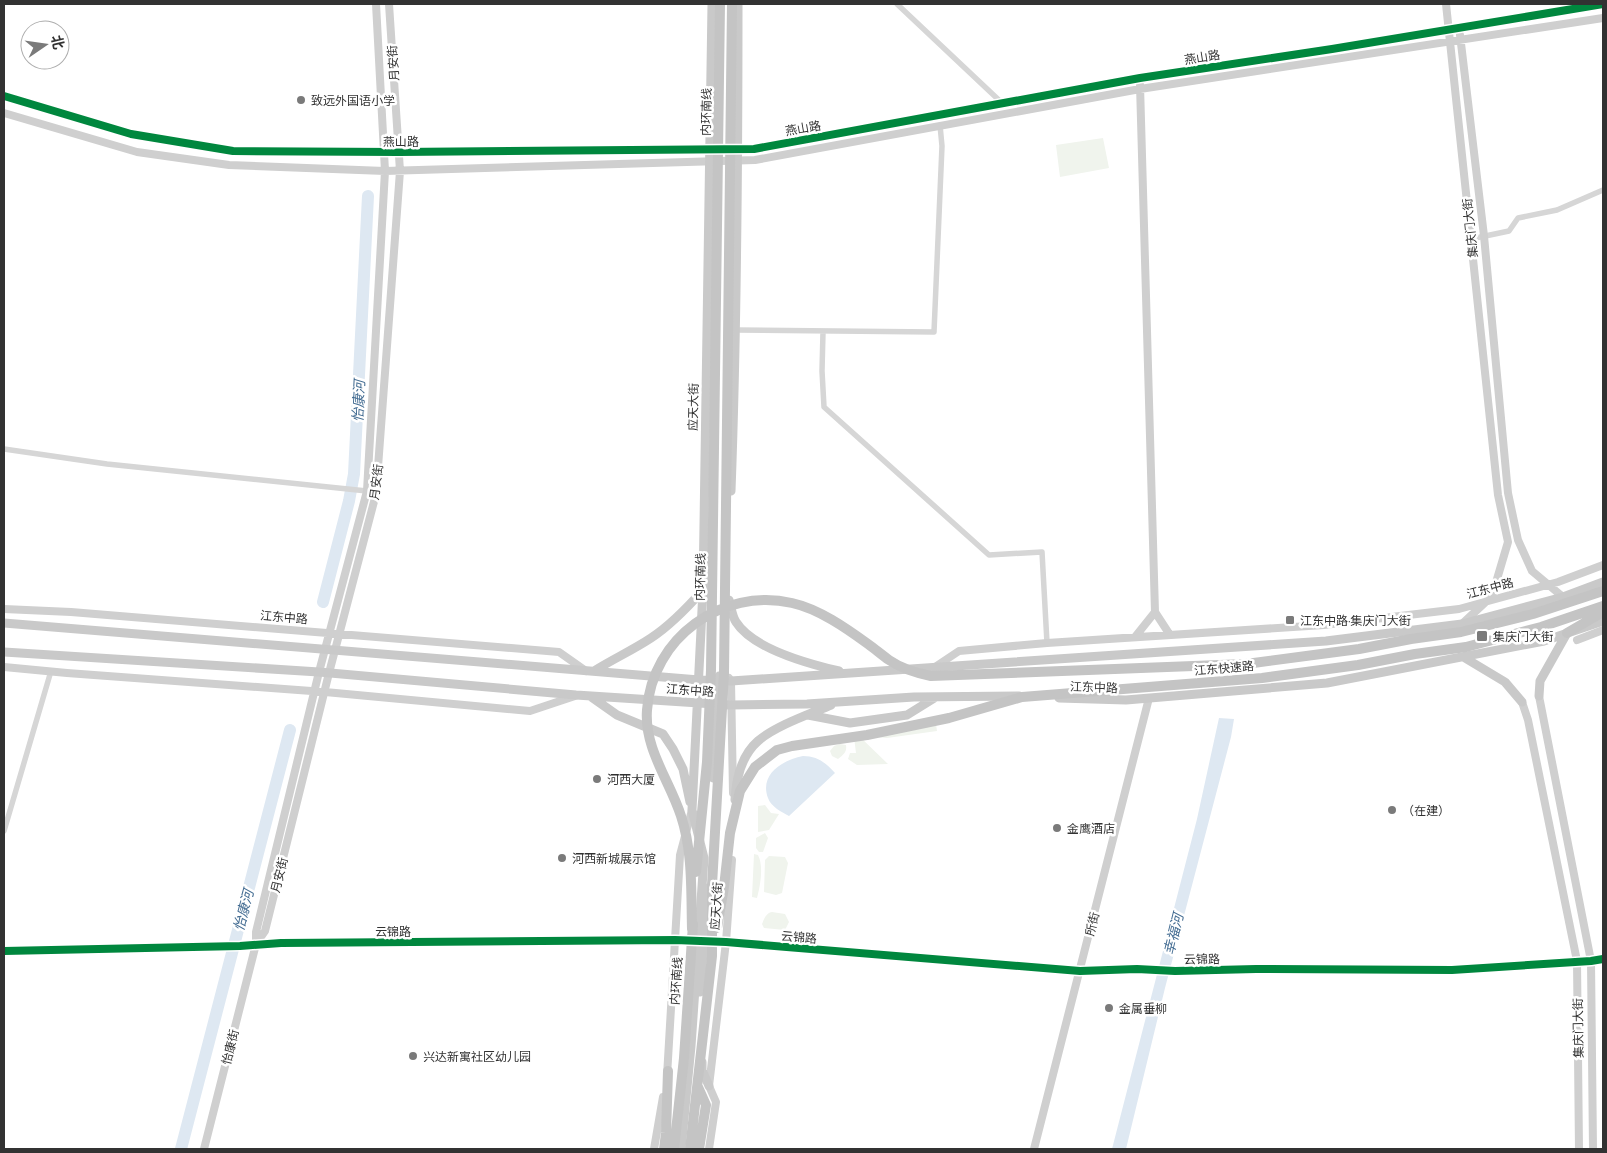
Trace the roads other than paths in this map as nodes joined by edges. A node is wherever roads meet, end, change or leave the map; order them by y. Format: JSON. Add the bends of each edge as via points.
{"nodes":[{"id":1,"x":376,"y":4,"type":"edge"},
{"id":2,"x":389,"y":4,"type":"edge"},
{"id":3,"x":712,"y":4,"type":"edge"},
{"id":4,"x":720,"y":4,"type":"edge"},
{"id":5,"x":732,"y":4,"type":"edge"},
{"id":6,"x":738,"y":4,"type":"edge"},
{"id":7,"x":897,"y":4,"type":"edge"},
{"id":8,"x":1446,"y":4,"type":"edge"},
{"id":9,"x":1603,"y":4,"type":"edge"},
{"id":10,"x":1603,"y":18,"type":"edge"},
{"id":11,"x":1460,"y":28,"type":"junction"},
{"id":12,"x":1448,"y":30,"type":"junction"},
{"id":13,"x":1461,"y":39,"type":"junction"},
{"id":14,"x":1450,"y":40,"type":"junction"},
{"id":15,"x":1140,"y":78,"type":"junction"},
{"id":16,"x":1140,"y":88,"type":"junction"},
{"id":17,"x":4,"y":96,"type":"edge"},
{"id":18,"x":1002,"y":103,"type":"junction"},
{"id":19,"x":4,"y":113,"type":"edge"},
{"id":20,"x":940,"y":125,"type":"junction"},
{"id":21,"x":709,"y":149,"type":"junction"},
{"id":22,"x":739,"y":149,"type":"junction"},
{"id":23,"x":385,"y":152,"type":"junction"},
{"id":24,"x":399,"y":152,"type":"junction"},
{"id":25,"x":709,"y":160,"type":"junction"},
{"id":26,"x":738,"y":160,"type":"junction"},
{"id":27,"x":385,"y":171,"type":"junction"},
{"id":28,"x":400,"y":171,"type":"junction"},
{"id":29,"x":1603,"y":190,"type":"edge"},
{"id":30,"x":1484,"y":236,"type":"junction"},
{"id":31,"x":1471,"y":239,"type":"junction"},
{"id":32,"x":736,"y":330,"type":"junction"},
{"id":33,"x":823,"y":332,"type":"junction"},
{"id":34,"x":4,"y":448,"type":"edge"},
{"id":35,"x":366,"y":491,"type":"junction"},
{"id":36,"x":1603,"y":566,"type":"edge"},
{"id":37,"x":1603,"y":582,"type":"edge"},
{"id":38,"x":1548,"y":585,"type":"junction"},
{"id":39,"x":1603,"y":589,"type":"edge"},
{"id":40,"x":703,"y":590,"type":"junction"},
{"id":41,"x":727,"y":595,"type":"junction"},
{"id":42,"x":1563,"y":597,"type":"junction"},
{"id":43,"x":1485,"y":602,"type":"junction"},
{"id":44,"x":1603,"y":606,"type":"edge"},
{"id":45,"x":4,"y":609,"type":"edge"},
{"id":46,"x":1155,"y":612,"type":"junction"},
{"id":47,"x":1603,"y":612,"type":"edge"},
{"id":48,"x":1603,"y":621,"type":"edge"},
{"id":49,"x":4,"y":623,"type":"edge"},
{"id":50,"x":1462,"y":624,"type":"junction"},
{"id":51,"x":1603,"y":630,"type":"edge"},
{"id":52,"x":1567,"y":633,"type":"junction"},
{"id":53,"x":330,"y":634,"type":"junction"},
{"id":54,"x":340,"y":635,"type":"junction"},
{"id":55,"x":1170,"y":635,"type":"junction"},
{"id":56,"x":1135,"y":637,"type":"junction"},
{"id":57,"x":1577,"y":640,"type":"dead end"},
{"id":58,"x":1047,"y":643,"type":"junction"},
{"id":59,"x":331,"y":650,"type":"junction"},
{"id":60,"x":4,"y":652,"type":"edge"},
{"id":61,"x":1465,"y":658,"type":"junction"},
{"id":62,"x":722,"y":665,"type":"junction"},
{"id":63,"x":4,"y":667,"type":"edge"},
{"id":64,"x":590,"y":671,"type":"junction"},
{"id":65,"x":51,"y":672,"type":"junction"},
{"id":66,"x":933,"y":672,"type":"junction"},
{"id":67,"x":324,"y":673,"type":"junction"},
{"id":68,"x":846,"y":673,"type":"junction"},
{"id":69,"x":699,"y":680,"type":"junction"},
{"id":70,"x":718,"y":681,"type":"junction"},
{"id":71,"x":731,"y":681,"type":"junction"},
{"id":72,"x":315,"y":692,"type":"junction"},
{"id":73,"x":325,"y":692,"type":"junction"},
{"id":74,"x":576,"y":695,"type":"junction"},
{"id":75,"x":590,"y":696,"type":"junction"},
{"id":76,"x":1539,"y":696,"type":"joint"},
{"id":77,"x":936,"y":697,"type":"junction"},
{"id":78,"x":1149,"y":698,"type":"junction"},
{"id":79,"x":840,"y":702,"type":"junction"},
{"id":80,"x":1522,"y":702,"type":"joint"},
{"id":81,"x":698,"y":704,"type":"junction"},
{"id":82,"x":717,"y":705,"type":"junction"},
{"id":83,"x":730,"y":705,"type":"junction"},
{"id":84,"x":807,"y":715,"type":"junction"},
{"id":85,"x":692,"y":810,"type":"junction"},
{"id":86,"x":734,"y":830,"type":"junction"},
{"id":87,"x":4,"y":831,"type":"edge"},
{"id":88,"x":692,"y":929,"type":"junction"},
{"id":89,"x":675,"y":940,"type":"junction"},
{"id":90,"x":701,"y":941,"type":"junction"},
{"id":91,"x":726,"y":942,"type":"junction"},
{"id":92,"x":256,"y":944,"type":"junction"},
{"id":93,"x":4,"y":951,"type":"edge"},
{"id":94,"x":712,"y":956,"type":"junction"},
{"id":95,"x":1603,"y":959,"type":"edge"},
{"id":96,"x":1577,"y":961,"type":"junction"},
{"id":97,"x":1591,"y":961,"type":"junction"},
{"id":98,"x":1603,"y":965,"type":"edge"},
{"id":99,"x":1080,"y":971,"type":"junction"},
{"id":100,"x":668,"y":1071,"type":"junction"},
{"id":101,"x":693,"y":1076,"type":"junction"},
{"id":102,"x":709,"y":1086,"type":"junction"},
{"id":103,"x":204,"y":1149,"type":"edge"},
{"id":104,"x":654,"y":1149,"type":"edge"},
{"id":105,"x":664,"y":1149,"type":"edge"},
{"id":106,"x":674,"y":1149,"type":"edge"},
{"id":107,"x":683,"y":1149,"type":"edge"},
{"id":108,"x":690,"y":1149,"type":"edge"},
{"id":109,"x":699,"y":1149,"type":"edge"},
{"id":110,"x":709,"y":1149,"type":"edge"},
{"id":111,"x":1034,"y":1149,"type":"edge"},
{"id":112,"x":1579,"y":1149,"type":"edge"},
{"id":113,"x":1593,"y":1149,"type":"edge"}],
"edges":[{"from":1,"to":23,"type":"street"},
{"from":2,"to":24,"type":"street","name":"月安街"},
{"from":3,"to":21,"type":"main road","name":"应天大街"},
{"from":4,"to":88,"type":"highway","name":"内环南线","via":[[711,670]]},
{"from":5,"to":94,"type":"highway","name":"内环南线","via":[[724,673],[712,885]]},
{"from":6,"to":22,"type":"main road","name":"应天大街"},
{"from":7,"to":18,"type":"street"},
{"from":8,"to":12,"type":"street","name":"集庆门大街"},
{"from":9,"to":11,"type":"street","name":"燕山路"},
{"from":10,"to":13,"type":"street","name":"燕山路"},
{"from":11,"to":12,"type":"street","name":"燕山路"},
{"from":11,"to":13,"type":"street","name":"集庆门大街"},
{"from":12,"to":14,"type":"street","name":"集庆门大街"},
{"from":12,"to":15,"type":"street","name":"燕山路"},
{"from":13,"to":14,"type":"street","name":"燕山路"},
{"from":13,"to":30,"type":"street","name":"集庆门大街"},
{"from":14,"to":16,"type":"street","name":"燕山路"},
{"from":14,"to":31,"type":"street","name":"集庆门大街"},
{"from":15,"to":16,"type":"street"},
{"from":15,"to":18,"type":"street","name":"燕山路"},
{"from":16,"to":20,"type":"street","name":"燕山路"},
{"from":16,"to":46,"type":"street"},
{"from":17,"to":23,"type":"street","name":"燕山路","via":[[131,134],[213,149]]},
{"from":18,"to":22,"type":"street","name":"燕山路","via":[[754,149]]},
{"from":19,"to":27,"type":"street","name":"燕山路","via":[[137,152],[229,165]]},
{"from":20,"to":26,"type":"street","name":"燕山路","via":[[755,160]]},
{"from":20,"to":33,"type":"street","via":[[942,146],[934,332]]},
{"from":21,"to":22,"type":"street","name":"燕山路"},
{"from":21,"to":24,"type":"street","name":"燕山路"},
{"from":21,"to":25,"type":"main road","name":"应天大街"},
{"from":22,"to":26,"type":"main road","name":"应天大街"},
{"from":23,"to":24,"type":"street","name":"燕山路"},
{"from":23,"to":27,"type":"street"},
{"from":24,"to":28,"type":"street","name":"月安街"},
{"from":25,"to":26,"type":"street","name":"燕山路"},
{"from":25,"to":28,"type":"street","name":"燕山路"},
{"from":25,"to":40,"type":"main road","name":"应天大街"},
{"from":26,"to":32,"type":"main road","name":"应天大街"},
{"from":27,"to":28,"type":"street","name":"燕山路"},
{"from":27,"to":35,"type":"street"},
{"from":28,"to":54,"type":"street","name":"月安街","via":[[376,494]]},
{"from":29,"to":30,"type":"street","via":[[1557,210],[1518,218],[1508,231]]},
{"from":30,"to":31,"type":"street"},
{"from":30,"to":38,"type":"street","name":"集庆门大街","via":[[1508,493],[1518,540],[1532,571]]},
{"from":31,"to":43,"type":"street","name":"集庆门大街","via":[[1498,495],[1508,542],[1492,596]]},
{"from":32,"to":33,"type":"street"},
{"from":32,"to":41,"type":"main road","name":"应天大街"},
{"from":33,"to":58,"type":"street","via":[[824,407],[990,555],[1042,552]]},
{"from":34,"to":35,"type":"street","via":[[108,464]]},
{"from":35,"to":53,"type":"street"},
{"from":36,"to":38,"type":"street","name":"江东中路"},
{"from":37,"to":42,"type":"main road","name":"江东中路"},
{"from":38,"to":42,"type":"street","name":"集庆门大街"},
{"from":38,"to":43,"type":"street","name":"江东中路"},
{"from":39,"to":42,"type":"highway"},
{"from":39,"to":66,"type":"highway","name":"江东快速路","via":[[1533,614],[1461,632],[1246,664]]},
{"from":40,"to":64,"type":"main road","via":[[684,611],[652,637]]},
{"from":40,"to":69,"type":"main road","name":"应天大街"},
{"from":41,"to":62,"type":"main road","name":"应天大街"},
{"from":41,"to":68,"type":"main road","via":[[736,622],[767,648]]},
{"from":42,"to":50,"type":"main road","name":"江东中路"},
{"from":43,"to":50,"type":"street"},
{"from":43,"to":55,"type":"street","name":"江东中路","via":[[1459,609],[1324,625]]},
{"from":44,"to":94,"type":"highway","name":"江东快速路","via":[[1542,627],[1466,647],[1262,678],[1022,697],[949,718],[777,750],[755,767],[740,791],[730,833]]},
{"from":45,"to":53,"type":"street","name":"江东中路"},
{"from":46,"to":55,"type":"street"},
{"from":46,"to":56,"type":"street"},
{"from":47,"to":52,"type":"highway"},
{"from":48,"to":52,"type":"main road","name":"江东中路"},
{"from":49,"to":59,"type":"main road","name":"江东中路"},
{"from":50,"to":66,"type":"main road","name":"江东中路","via":[[1326,641]]},
{"from":51,"to":57,"type":"street"},
{"from":52,"to":61,"type":"main road","name":"江东中路"},
{"from":52,"to":76,"type":"main road","via":[[1540,681]]},
{"from":53,"to":54,"type":"street","name":"江东中路"},
{"from":53,"to":59,"type":"street"},
{"from":54,"to":59,"type":"street","name":"月安街"},
{"from":54,"to":64,"type":"street","name":"江东中路","via":[[559,652]]},
{"from":55,"to":56,"type":"street","name":"江东中路"},
{"from":56,"to":58,"type":"street","name":"江东中路"},
{"from":58,"to":66,"type":"street","name":"江东中路","via":[[959,651]]},
{"from":59,"to":64,"type":"main road","name":"江东中路"},
{"from":59,"to":67,"type":"street","name":"月安街"},
{"from":60,"to":67,"type":"main road","name":"江东中路"},
{"from":61,"to":78,"type":"main road","name":"江东中路","via":[[1327,683]]},
{"from":61,"to":80,"type":"main road","via":[[1505,682]]},
{"from":62,"to":70,"type":"main road","name":"应天大街"},
{"from":62,"to":71,"type":"street"},
{"from":63,"to":65,"type":"street","name":"江东中路"},
{"from":64,"to":69,"type":"main road","name":"江东中路"},
{"from":65,"to":72,"type":"street","name":"江东中路"},
{"from":65,"to":87,"type":"street"},
{"from":66,"to":68,"type":"main road","name":"江东中路"},
{"from":66,"to":88,"type":"highway","name":"江东快速路","via":[[914,673],[889,661],[819,613],[780,600],[748,601],[704,616],[670,646],[651,684],[648,733],[682,816],[689,850]]},
{"from":67,"to":72,"type":"street"},
{"from":67,"to":73,"type":"street","name":"月安街"},
{"from":67,"to":74,"type":"main road","name":"江东中路"},
{"from":68,"to":71,"type":"main road","name":"江东中路"},
{"from":69,"to":70,"type":"main road","name":"江东中路"},
{"from":69,"to":81,"type":"main road","name":"应天大街"},
{"from":70,"to":71,"type":"main road","name":"江东中路"},
{"from":70,"to":82,"type":"main road","name":"应天大街"},
{"from":71,"to":83,"type":"street","name":"应天大街"},
{"from":72,"to":73,"type":"street","name":"江东中路"},
{"from":72,"to":92,"type":"street","via":[[256,932]]},
{"from":73,"to":74,"type":"street","name":"江东中路","via":[[530,711]]},
{"from":73,"to":92,"type":"street","name":"月安街","via":[[265,931]]},
{"from":74,"to":75,"type":"main road","name":"江东中路"},
{"from":75,"to":81,"type":"main road","name":"江东中路"},
{"from":75,"to":85,"type":"main road","via":[[617,715],[662,734],[674,749],[683,769]]},
{"from":76,"to":97,"type":"street","name":"集庆门大街"},
{"from":77,"to":78,"type":"main road","name":"江东中路"},
{"from":77,"to":79,"type":"main road","name":"江东中路"},
{"from":77,"to":84,"type":"main road","via":[[906,715],[850,723]]},
{"from":78,"to":99,"type":"street","name":"所街"},
{"from":79,"to":83,"type":"main road","name":"江东中路"},
{"from":79,"to":84,"type":"main road"},
{"from":80,"to":96,"type":"street","name":"集庆门大街"},
{"from":81,"to":82,"type":"main road","name":"江东中路"},
{"from":81,"to":85,"type":"main road","name":"应天大街"},
{"from":82,"to":83,"type":"main road","name":"江东中路"},
{"from":82,"to":90,"type":"main road","name":"应天大街"},
{"from":83,"to":86,"type":"street","name":"应天大街"},
{"from":84,"to":86,"type":"main road","via":[[758,741],[745,758],[736,782]]},
{"from":85,"to":89,"type":"street","name":"应天大街","via":[[680,855]]},
{"from":85,"to":90,"type":"main road","name":"应天大街","via":[[704,858]]},
{"from":86,"to":91,"type":"street","name":"应天大街"},
{"from":88,"to":106,"type":"highway","name":"内环南线","via":[[684,1058]]},
{"from":89,"to":90,"type":"street","name":"云锦路"},
{"from":89,"to":92,"type":"street","name":"云锦路"},
{"from":89,"to":100,"type":"street","name":"应天大街"},
{"from":90,"to":91,"type":"street","name":"云锦路"},
{"from":90,"to":101,"type":"main road","name":"应天大街"},
{"from":90,"to":102,"type":"main road","via":[[702,1070]]},
{"from":90,"to":107,"type":"main road","name":"应天大街"},
{"from":91,"to":99,"type":"street","name":"云锦路"},
{"from":91,"to":102,"type":"street","name":"应天大街"},
{"from":92,"to":93,"type":"street","name":"云锦路"},
{"from":92,"to":103,"type":"street","name":"怡康街"},
{"from":94,"to":108,"type":"highway","name":"内环南线"},
{"from":95,"to":97,"type":"street","name":"云锦路"},
{"from":96,"to":97,"type":"street","name":"云锦路"},
{"from":96,"to":99,"type":"street","name":"云锦路","via":[[1452,970]]},
{"from":96,"to":112,"type":"street","name":"集庆门大街"},
{"from":97,"to":98,"type":"street","name":"云锦路"},
{"from":97,"to":113,"type":"street","name":"集庆门大街"},
{"from":99,"to":111,"type":"street","name":"所街"},
{"from":100,"to":104,"type":"street","name":"应天大街"},
{"from":100,"to":105,"type":"highway"},
{"from":101,"to":107,"type":"main road","name":"应天大街"},
{"from":101,"to":109,"type":"highway","via":[[706,1106]]},
{"from":102,"to":110,"type":"street","name":"应天大街","via":[[716,1102]]}]}
